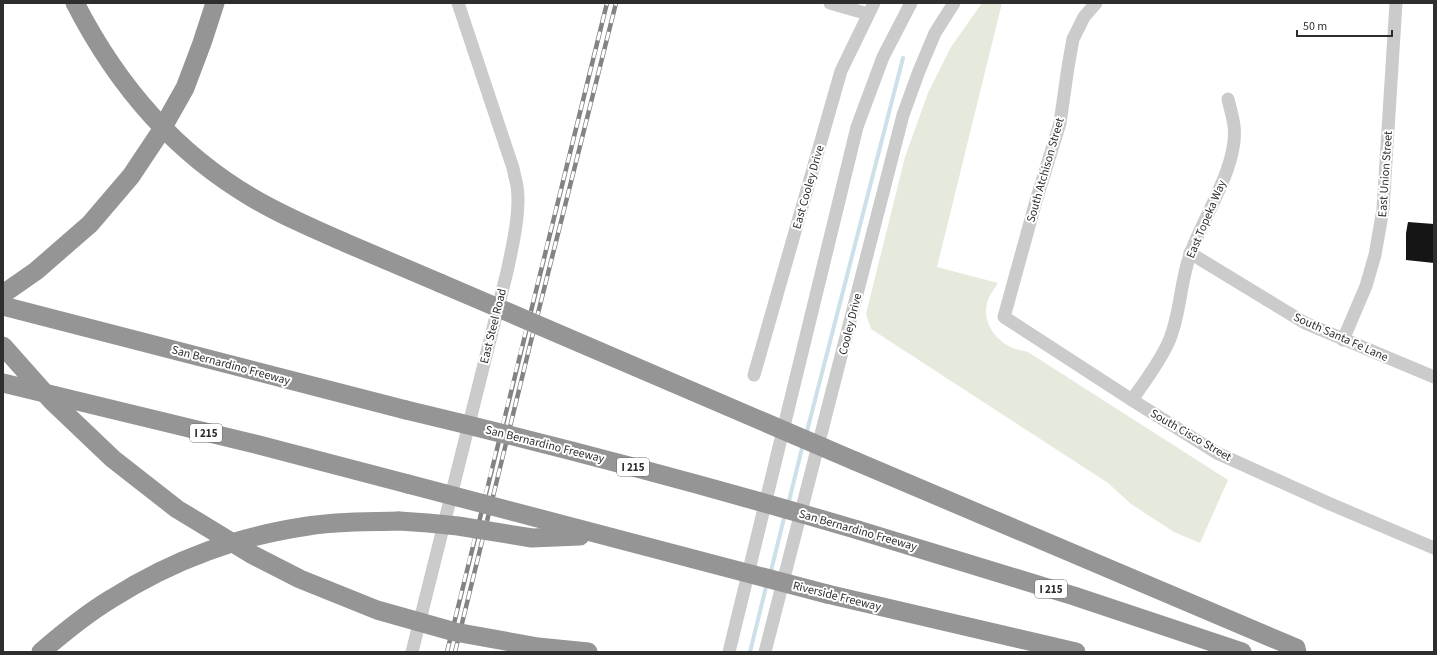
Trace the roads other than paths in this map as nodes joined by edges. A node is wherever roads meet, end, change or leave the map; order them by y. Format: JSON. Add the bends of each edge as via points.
{"nodes":[{"id":1,"x":75,"y":3,"type":"edge"},
{"id":2,"x":215,"y":3,"type":"edge"},
{"id":3,"x":458,"y":3,"type":"edge"},
{"id":4,"x":830,"y":3,"type":"edge"},
{"id":5,"x":911,"y":3,"type":"edge"},
{"id":6,"x":954,"y":3,"type":"edge"},
{"id":7,"x":1096,"y":3,"type":"edge"},
{"id":8,"x":1396,"y":3,"type":"edge"},
{"id":9,"x":871,"y":8,"type":"edge"},
{"id":10,"x":1228,"y":99,"type":"dead end"},
{"id":11,"x":1190,"y":253,"type":"junction"},
{"id":12,"x":3,"y":294,"type":"edge"},
{"id":13,"x":3,"y":301,"type":"edge"},
{"id":14,"x":3,"y":306,"type":"edge"},
{"id":15,"x":28,"y":312,"type":"junction"},
{"id":16,"x":1004,"y":317,"type":"joint"},
{"id":17,"x":1343,"y":340,"type":"junction"},
{"id":18,"x":3,"y":346,"type":"edge"},
{"id":19,"x":754,"y":375,"type":"dead end"},
{"id":20,"x":1434,"y":377,"type":"edge"},
{"id":21,"x":3,"y":383,"type":"edge"},
{"id":22,"x":1132,"y":400,"type":"junction"},
{"id":23,"x":599,"y":535,"type":"junction"},
{"id":24,"x":1434,"y":548,"type":"edge"},
{"id":25,"x":41,"y":652,"type":"edge"},
{"id":26,"x":412,"y":652,"type":"edge"},
{"id":27,"x":588,"y":652,"type":"edge"},
{"id":28,"x":729,"y":652,"type":"edge"},
{"id":29,"x":765,"y":652,"type":"edge"},
{"id":30,"x":1076,"y":652,"type":"edge"},
{"id":31,"x":1242,"y":652,"type":"edge"},
{"id":32,"x":1297,"y":652,"type":"edge"}],
"edges":[{"from":1,"to":32,"type":"highway","bridge":true,"via":[[102,52],[131,93],[164,130],[203,164],[268,207],[440,283],[1296,648]]},
{"from":2,"to":12,"type":"highway","bridge":true,"via":[[185,88],[131,176],[90,224],[36,271]]},
{"from":3,"to":26,"type":"street","name":"East Steel Road","via":[[513,168],[518,188],[517,208],[507,272]]},
{"from":4,"to":9,"type":"street"},
{"from":5,"to":28,"type":"street","via":[[883,57],[857,127]]},
{"from":6,"to":29,"type":"street","name":"Cooley Drive","via":[[935,33],[903,115]]},
{"from":7,"to":16,"type":"street","name":"South Atchison Street","via":[[1084,18],[1073,39],[1060,123]]},
{"from":8,"to":17,"type":"street","name":"East Union Street","via":[[1383,209],[1375,255],[1366,286]]},
{"from":9,"to":19,"type":"street","name":"East Cooley Drive","via":[[841,71]]},
{"from":10,"to":11,"type":"street","name":"East Topeka Way","via":[[1234,127],[1229,166]]},
{"from":11,"to":17,"type":"street","name":"South Santa Fe Lane","via":[[1304,323]]},
{"from":11,"to":22,"type":"street","name":"East Topeka Way","via":[[1170,340]]},
{"from":13,"to":15,"type":"highway"},
{"from":14,"to":15,"type":"highway","name":"San Bernardino Freeway","number":"I 215"},
{"from":15,"to":31,"type":"highway","name":"San Bernardino Freeway","number":"I 215","bridge":true,"via":[[574,451],[858,530],[1053,589]]},
{"from":16,"to":22,"type":"street","name":"South Cisco Street"},
{"from":17,"to":20,"type":"street","name":"South Santa Fe Lane"},
{"from":18,"to":27,"type":"highway","bridge":true,"via":[[51,400],[112,459],[177,509],[251,554],[300,579],[377,610],[448,630],[538,648]]},
{"from":21,"to":23,"type":"highway","number":"I 215","bridge":true,"via":[[258,445]]},
{"from":22,"to":24,"type":"street","name":"South Cisco Street","via":[[1217,453]]},
{"from":23,"to":25,"type":"highway","bridge":true,"via":[[532,538],[428,522],[399,521],[309,526],[259,536],[209,550],[152,575],[110,599]]},
{"from":23,"to":30,"type":"highway","name":"Riverside Freeway","number":"I 215","bridge":true,"via":[[827,594]]}]}
